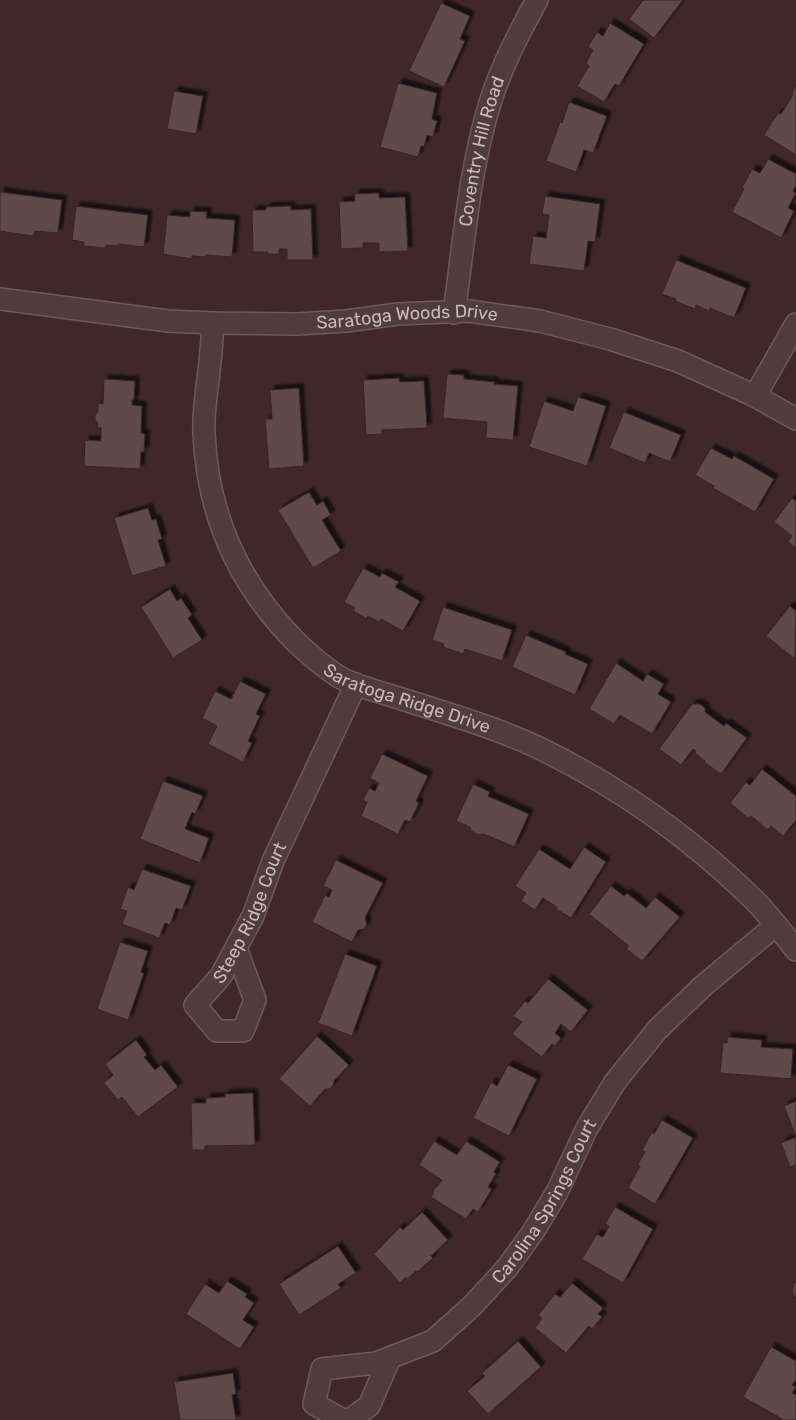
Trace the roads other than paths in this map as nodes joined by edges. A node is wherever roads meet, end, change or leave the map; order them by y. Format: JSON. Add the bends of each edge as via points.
{"nodes":[{"id":1,"x":537,"y":0,"type":"edge"},
{"id":2,"x":0,"y":299,"type":"edge"},
{"id":3,"x":454,"y":313,"type":"junction"},
{"id":4,"x":213,"y":323,"type":"junction"},
{"id":5,"x":796,"y":324,"type":"edge"},
{"id":6,"x":755,"y":396,"type":"junction"},
{"id":7,"x":796,"y":419,"type":"edge"},
{"id":8,"x":356,"y":684,"type":"junction"},
{"id":9,"x":776,"y":925,"type":"junction"},
{"id":10,"x":796,"y":950,"type":"edge"},
{"id":11,"x":237,"y":951,"type":"dead end"},
{"id":12,"x":390,"y":1358,"type":"dead end"},
{"id":13,"x":344,"y":1420,"type":"edge"},
{"id":14,"x":349,"y":1420,"type":"edge"}],
"edges":[{"from":1,"to":3,"type":"street","name":"Coventry Hill Road","via":[[510,51],[490,102],[475,160]]},
{"from":2,"to":4,"type":"street","name":"Saratoga Woods Drive"},
{"from":3,"to":4,"type":"street","name":"Saratoga Woods Drive","via":[[398,314],[297,324]]},
{"from":3,"to":6,"type":"street","name":"Saratoga Woods Drive","via":[[469,311],[540,322],[610,339],[678,361]]},
{"from":4,"to":8,"type":"street","name":"Saratoga Ridge Drive","via":[[204,431],[208,475],[218,517],[233,555],[276,622],[306,652],[343,679]]},
{"from":5,"to":6,"type":"street"},
{"from":6,"to":7,"type":"street","name":"Saratoga Woods Drive"},
{"from":8,"to":9,"type":"street","name":"Saratoga Ridge Drive","via":[[476,722],[537,747],[600,780],[650,812],[700,851],[751,897]]},
{"from":8,"to":11,"type":"street","name":"Steep Ridge Court","via":[[273,861],[253,916],[221,976],[195,1005],[216,1031],[243,1030],[255,1000]]},
{"from":9,"to":10,"type":"street","name":"Saratoga Ridge Drive"},
{"from":9,"to":13,"type":"street","name":"Carolina Springs Court","via":[[703,986],[651,1038],[615,1082],[587,1128],[534,1232],[472,1306],[432,1341],[376,1363],[322,1369],[314,1404]]},
{"from":12,"to":14,"type":"street","via":[[369,1406]]}]}
